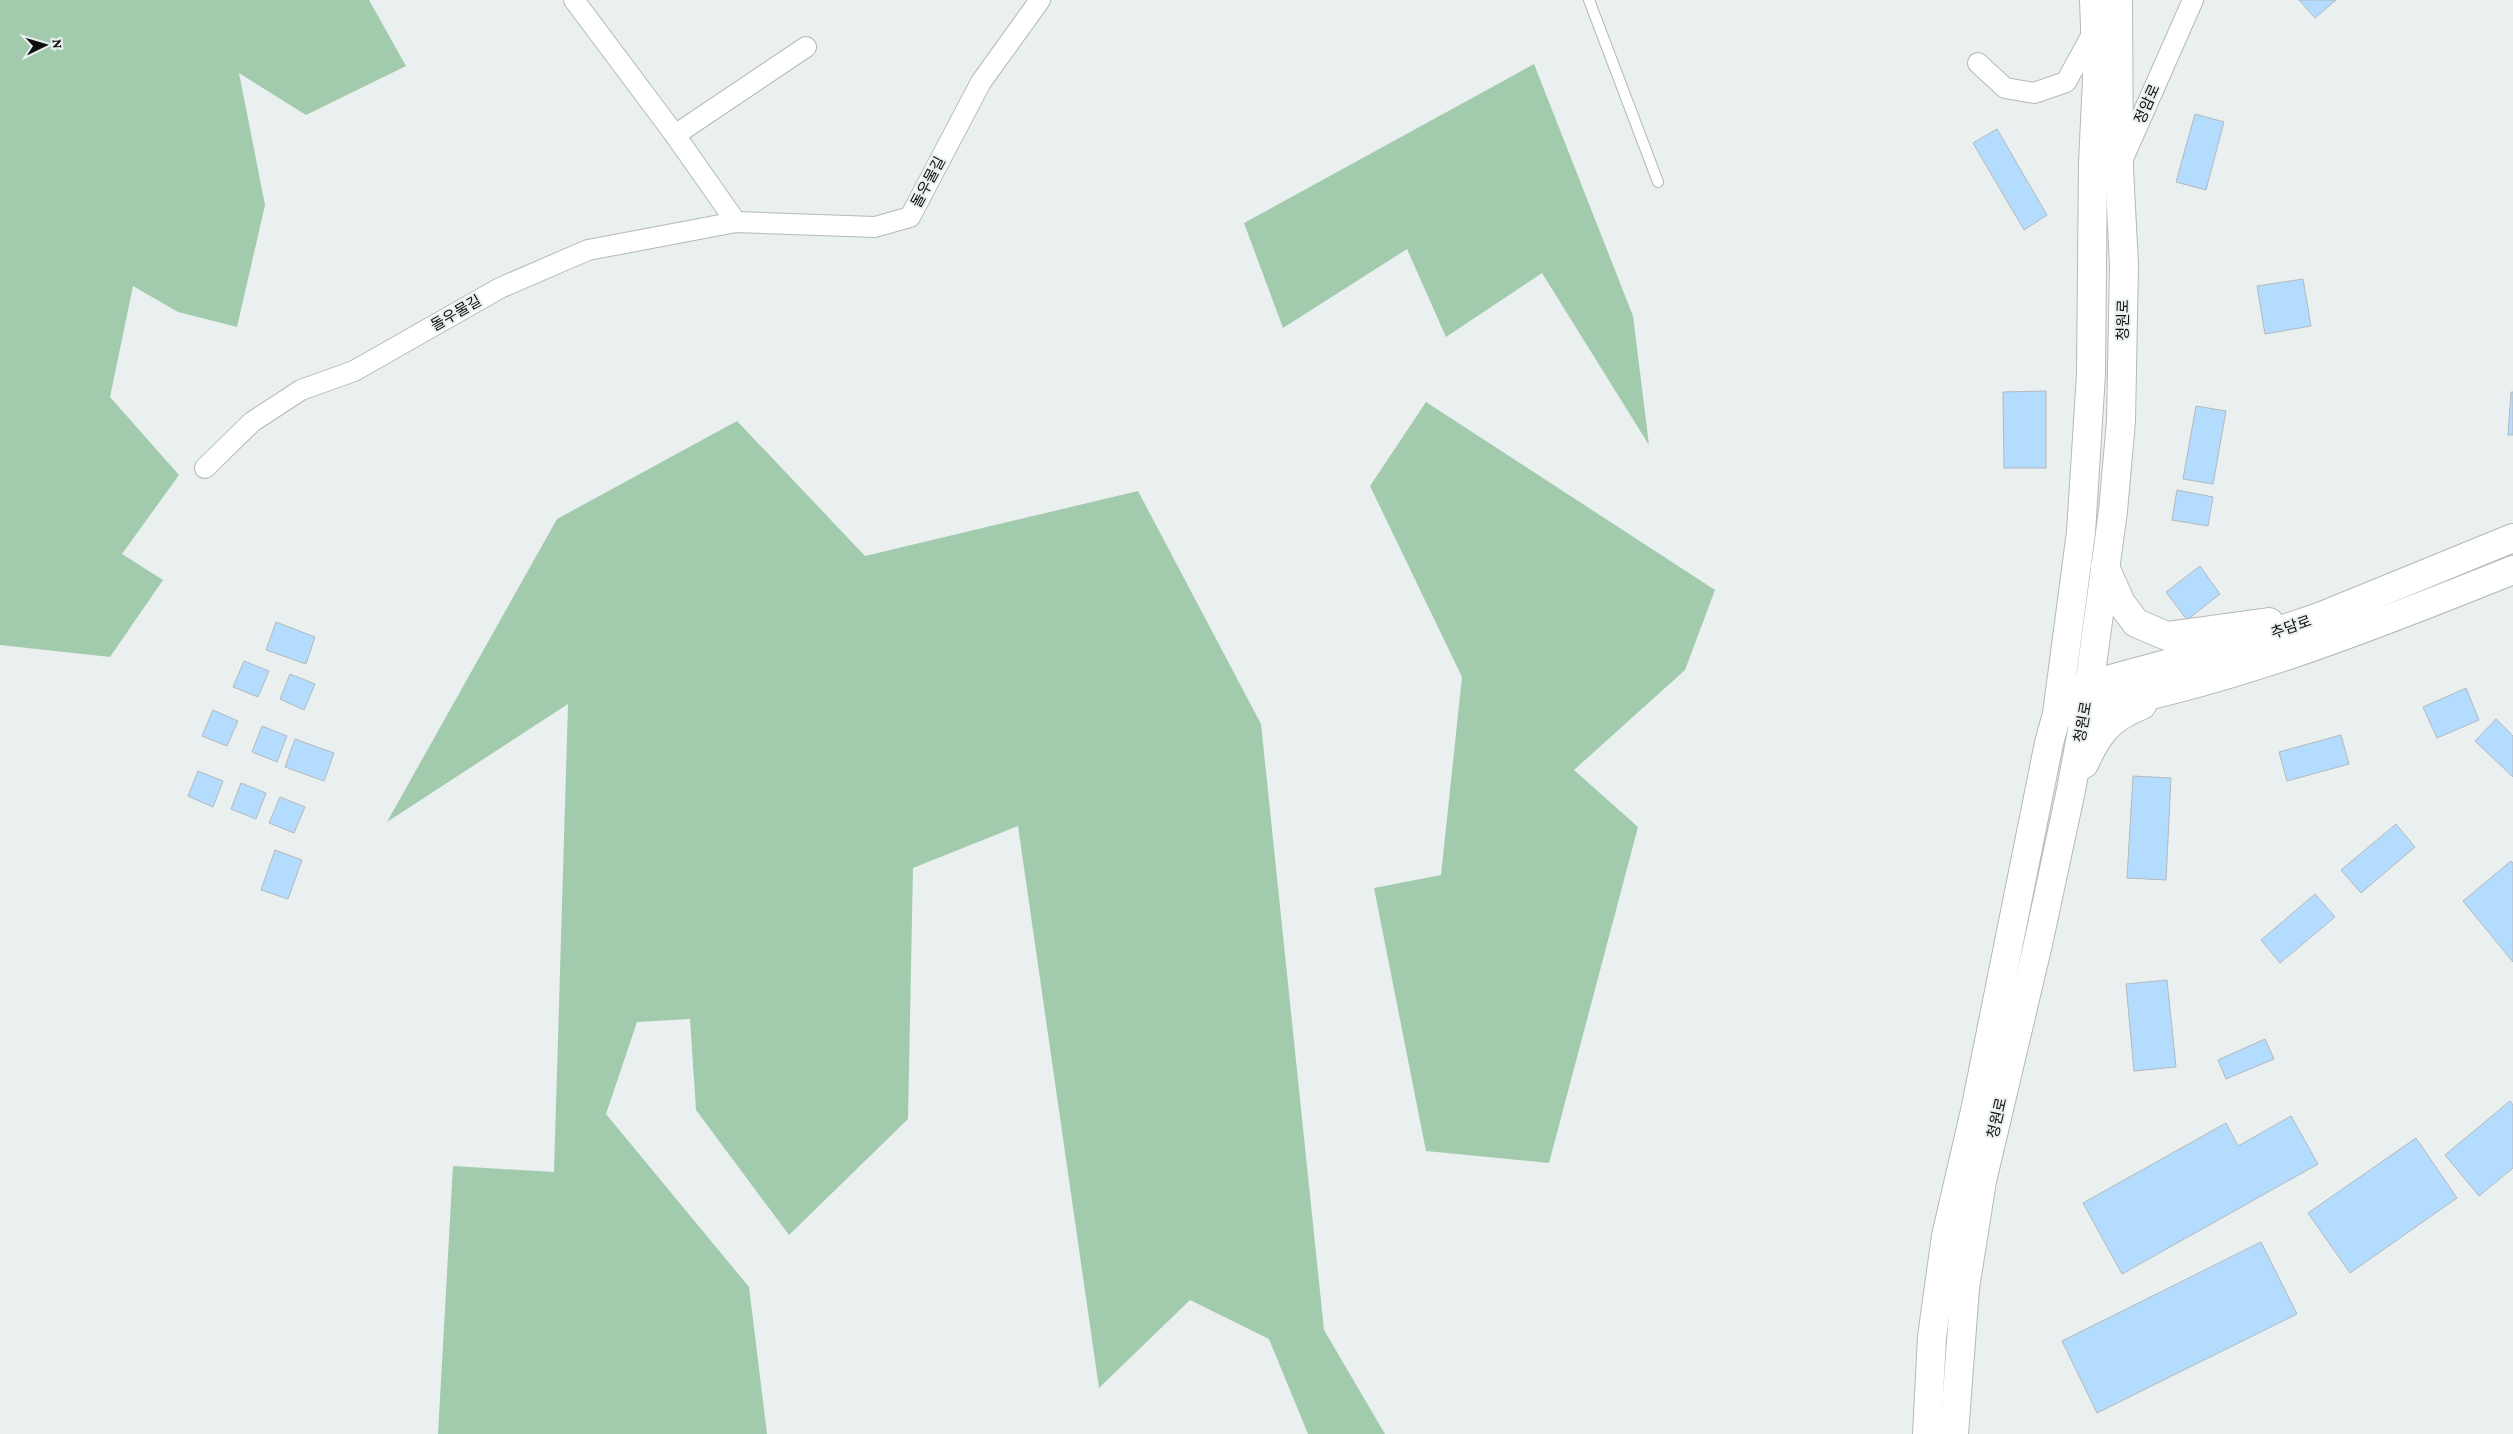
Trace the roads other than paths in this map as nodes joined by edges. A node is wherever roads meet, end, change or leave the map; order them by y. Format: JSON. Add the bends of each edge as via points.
{"nodes":[{"id":1,"x":574,"y":0,"type":"edge"},
{"id":2,"x":1040,"y":0,"type":"edge"},
{"id":3,"x":1589,"y":0,"type":"edge"},
{"id":4,"x":2094,"y":0,"type":"edge"},
{"id":5,"x":2118,"y":0,"type":"edge"},
{"id":6,"x":2193,"y":0,"type":"edge"},
{"id":7,"x":2095,"y":29,"type":"junction"},
{"id":8,"x":806,"y":47,"type":"dead end"},
{"id":9,"x":1978,"y":64,"type":"dead end"},
{"id":10,"x":675,"y":135,"type":"junction"},
{"id":11,"x":2119,"y":168,"type":"junction"},
{"id":12,"x":1658,"y":182,"type":"dead end"},
{"id":13,"x":2093,"y":204,"type":"junction"},
{"id":14,"x":736,"y":222,"type":"junction"},
{"id":15,"x":205,"y":468,"type":"dead end"},
{"id":16,"x":2513,"y":538,"type":"edge"},
{"id":17,"x":2104,"y":566,"type":"junction"},
{"id":18,"x":2513,"y":570,"type":"edge"},
{"id":19,"x":2328,"y":614,"type":"junction"},
{"id":20,"x":2185,"y":686,"type":"junction"},
{"id":21,"x":2088,"y":697,"type":"junction"},
{"id":22,"x":2059,"y":703,"type":"junction"},
{"id":23,"x":2071,"y":790,"type":"junction"},
{"id":24,"x":1927,"y":1434,"type":"edge"},
{"id":25,"x":1954,"y":1434,"type":"edge"}],
"edges":[{"from":1,"to":10,"type":"street"},
{"from":2,"to":14,"type":"street","name":"돌우물길","via":[[981,82],[910,217],[876,227]]},
{"from":3,"to":12,"type":"lane"},
{"from":4,"to":7,"type":"main road","name":"청원로"},
{"from":5,"to":11,"type":"main road","name":"청원로"},
{"from":6,"to":11,"type":"street","name":"정암로"},
{"from":7,"to":9,"type":"street","via":[[2066,82],[2034,93],[2005,88]]},
{"from":7,"to":13,"type":"main road","name":"청원로","via":[[2097,80]]},
{"from":8,"to":10,"type":"street"},
{"from":10,"to":14,"type":"street"},
{"from":11,"to":13,"type":"street","name":"정암로"},
{"from":11,"to":17,"type":"main road","name":"청원로","via":[[2124,265],[2121,421],[2113,511]]},
{"from":13,"to":22,"type":"main road","name":"청원로","via":[[2091,374],[2082,532]]},
{"from":14,"to":15,"type":"street","name":"돌우물길","via":[[588,250],[500,288],[354,371],[301,390],[252,422]]},
{"from":16,"to":19,"type":"main road","name":"추담로"},
{"from":17,"to":19,"type":"main road","via":[[2121,604],[2136,623],[2167,636]]},
{"from":17,"to":21,"type":"main road","name":"청원로"},
{"from":18,"to":20,"type":"main road","name":"추담로","via":[[2321,644],[2239,672]]},
{"from":19,"to":21,"type":"main road","name":"추담로"},
{"from":20,"to":21,"type":"main road","name":"추담로"},
{"from":20,"to":23,"type":"main road","via":[[2120,714],[2096,738]]},
{"from":21,"to":22,"type":"main road","name":"추담로"},
{"from":21,"to":23,"type":"main road","name":"청원로"},
{"from":22,"to":24,"type":"main road","name":"청원로","via":[[1976,1111],[1946,1236],[1932,1337]]},
{"from":23,"to":25,"type":"main road","name":"청원로","via":[[1982,1181],[1965,1288]]}]}
